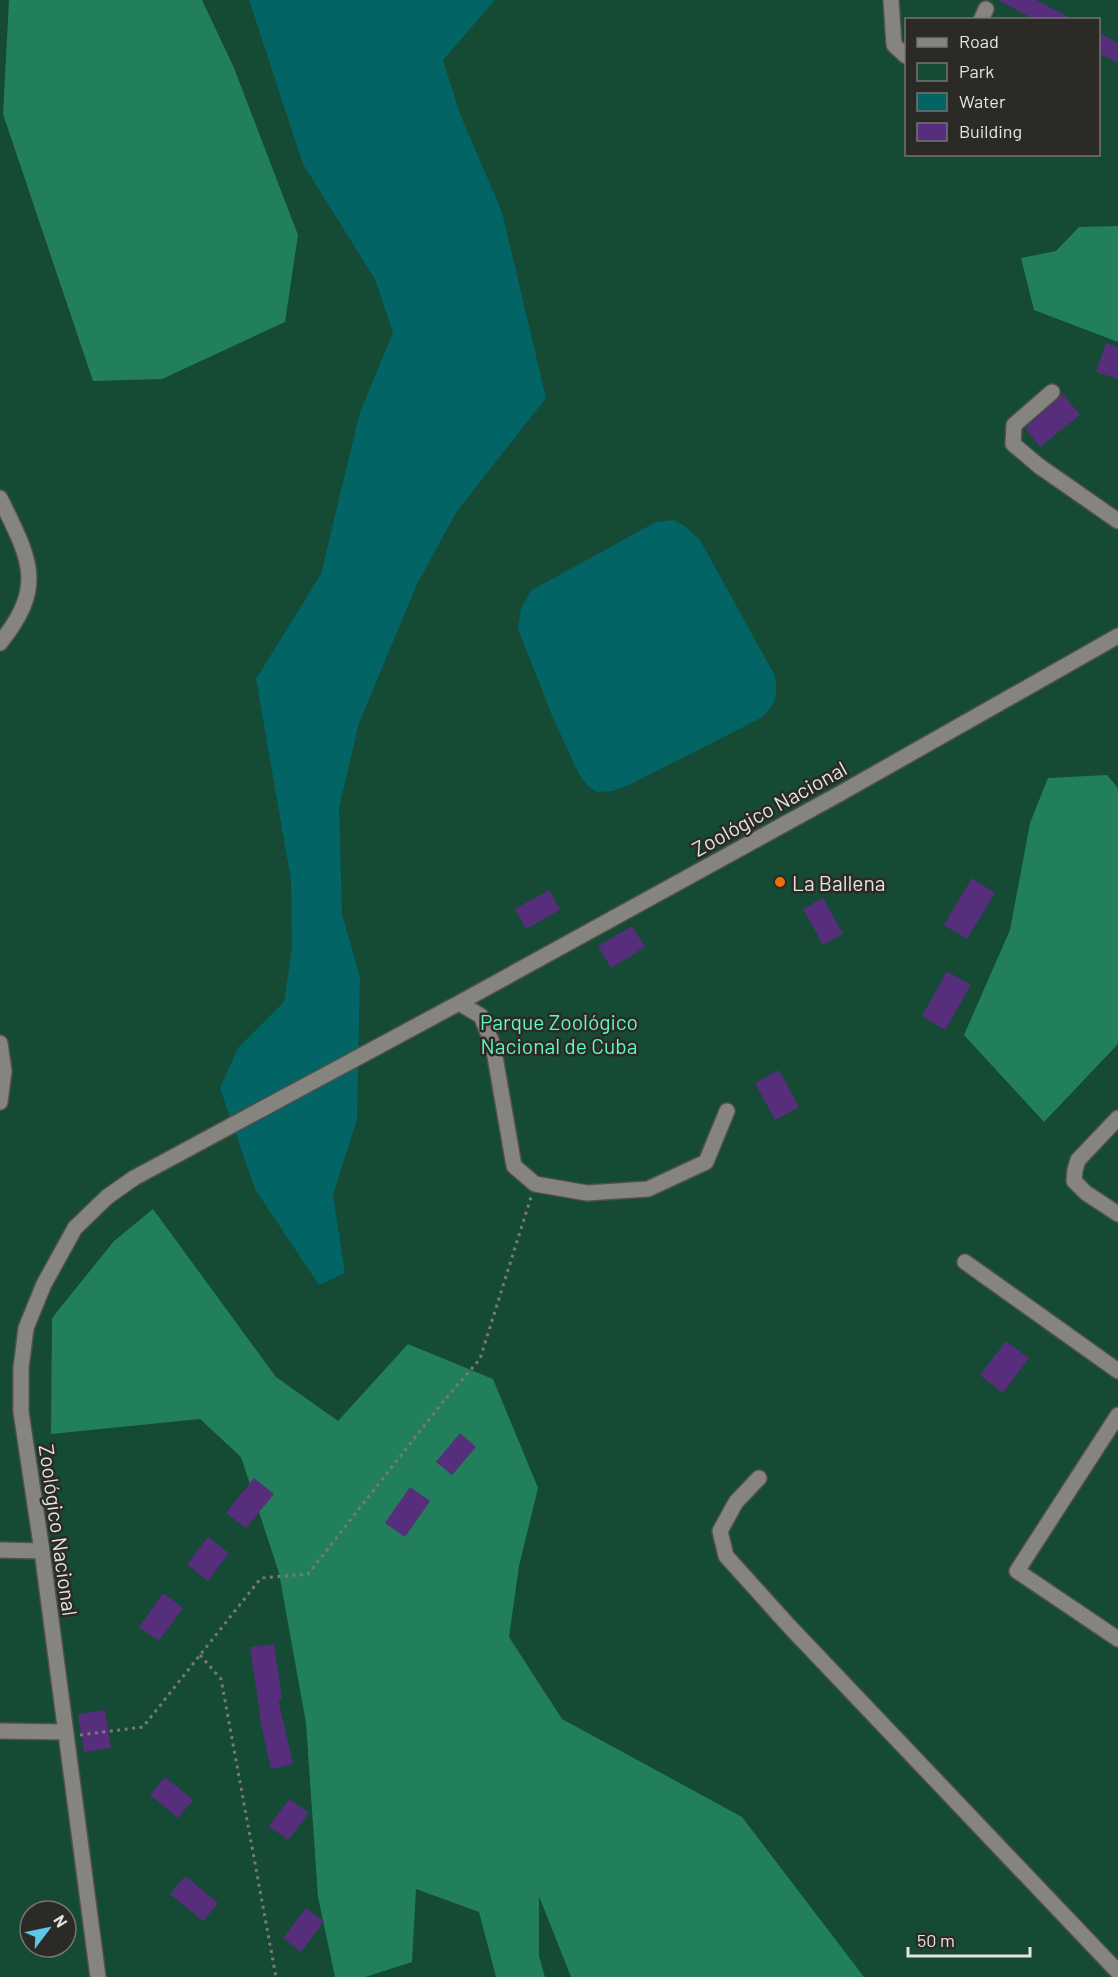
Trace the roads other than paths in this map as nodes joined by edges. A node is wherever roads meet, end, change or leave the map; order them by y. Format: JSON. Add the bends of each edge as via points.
{"nodes":[{"id":1,"x":891,"y":0,"type":"edge"},
{"id":2,"x":905,"y":55,"type":"edge"},
{"id":3,"x":1052,"y":392,"type":"dead end"},
{"id":4,"x":0,"y":498,"type":"edge"},
{"id":5,"x":1118,"y":521,"type":"edge"},
{"id":6,"x":1115,"y":638,"type":"edge"},
{"id":7,"x":0,"y":644,"type":"edge"},
{"id":8,"x":459,"y":1003,"type":"junction"},
{"id":9,"x":0,"y":1043,"type":"edge"},
{"id":10,"x":0,"y":1102,"type":"edge"},
{"id":11,"x":727,"y":1111,"type":"dead end"},
{"id":12,"x":1118,"y":1118,"type":"edge"},
{"id":13,"x":1118,"y":1214,"type":"edge"},
{"id":14,"x":965,"y":1262,"type":"dead end"},
{"id":15,"x":1118,"y":1371,"type":"edge"},
{"id":16,"x":1118,"y":1416,"type":"edge"},
{"id":17,"x":759,"y":1478,"type":"dead end"},
{"id":18,"x":0,"y":1550,"type":"edge"},
{"id":19,"x":42,"y":1551,"type":"junction"},
{"id":20,"x":1118,"y":1639,"type":"edge"},
{"id":21,"x":0,"y":1731,"type":"edge"},
{"id":22,"x":64,"y":1732,"type":"junction"},
{"id":23,"x":1118,"y":1972,"type":"edge"},
{"id":24,"x":98,"y":1977,"type":"edge"}],
"edges":[{"from":1,"to":2,"type":"street","via":[[894,45]]},
{"from":3,"to":5,"type":"street","via":[[1014,425],[1012,444]]},
{"from":4,"to":7,"type":"street","via":[[24,546],[30,569],[23,608]]},
{"from":6,"to":8,"type":"street","name":"Zoológico Nacional"},
{"from":8,"to":11,"type":"street","via":[[481,1016],[494,1045],[514,1166],[536,1184],[587,1193],[648,1189],[706,1162]]},
{"from":8,"to":19,"type":"street","name":"Zoológico Nacional","via":[[134,1178],[75,1228],[44,1284],[26,1328],[21,1368],[21,1412]]},
{"from":9,"to":10,"type":"street","via":[[4,1071]]},
{"from":12,"to":13,"type":"street","via":[[1078,1160],[1074,1181]]},
{"from":14,"to":15,"type":"street"},
{"from":16,"to":20,"type":"street","via":[[1017,1571]]},
{"from":17,"to":23,"type":"street","via":[[736,1502],[720,1531],[726,1556]]},
{"from":18,"to":19,"type":"street"},
{"from":19,"to":22,"type":"street","name":"Zoológico Nacional"},
{"from":21,"to":22,"type":"street"},
{"from":22,"to":24,"type":"street","name":"Zoológico Nacional"}]}
